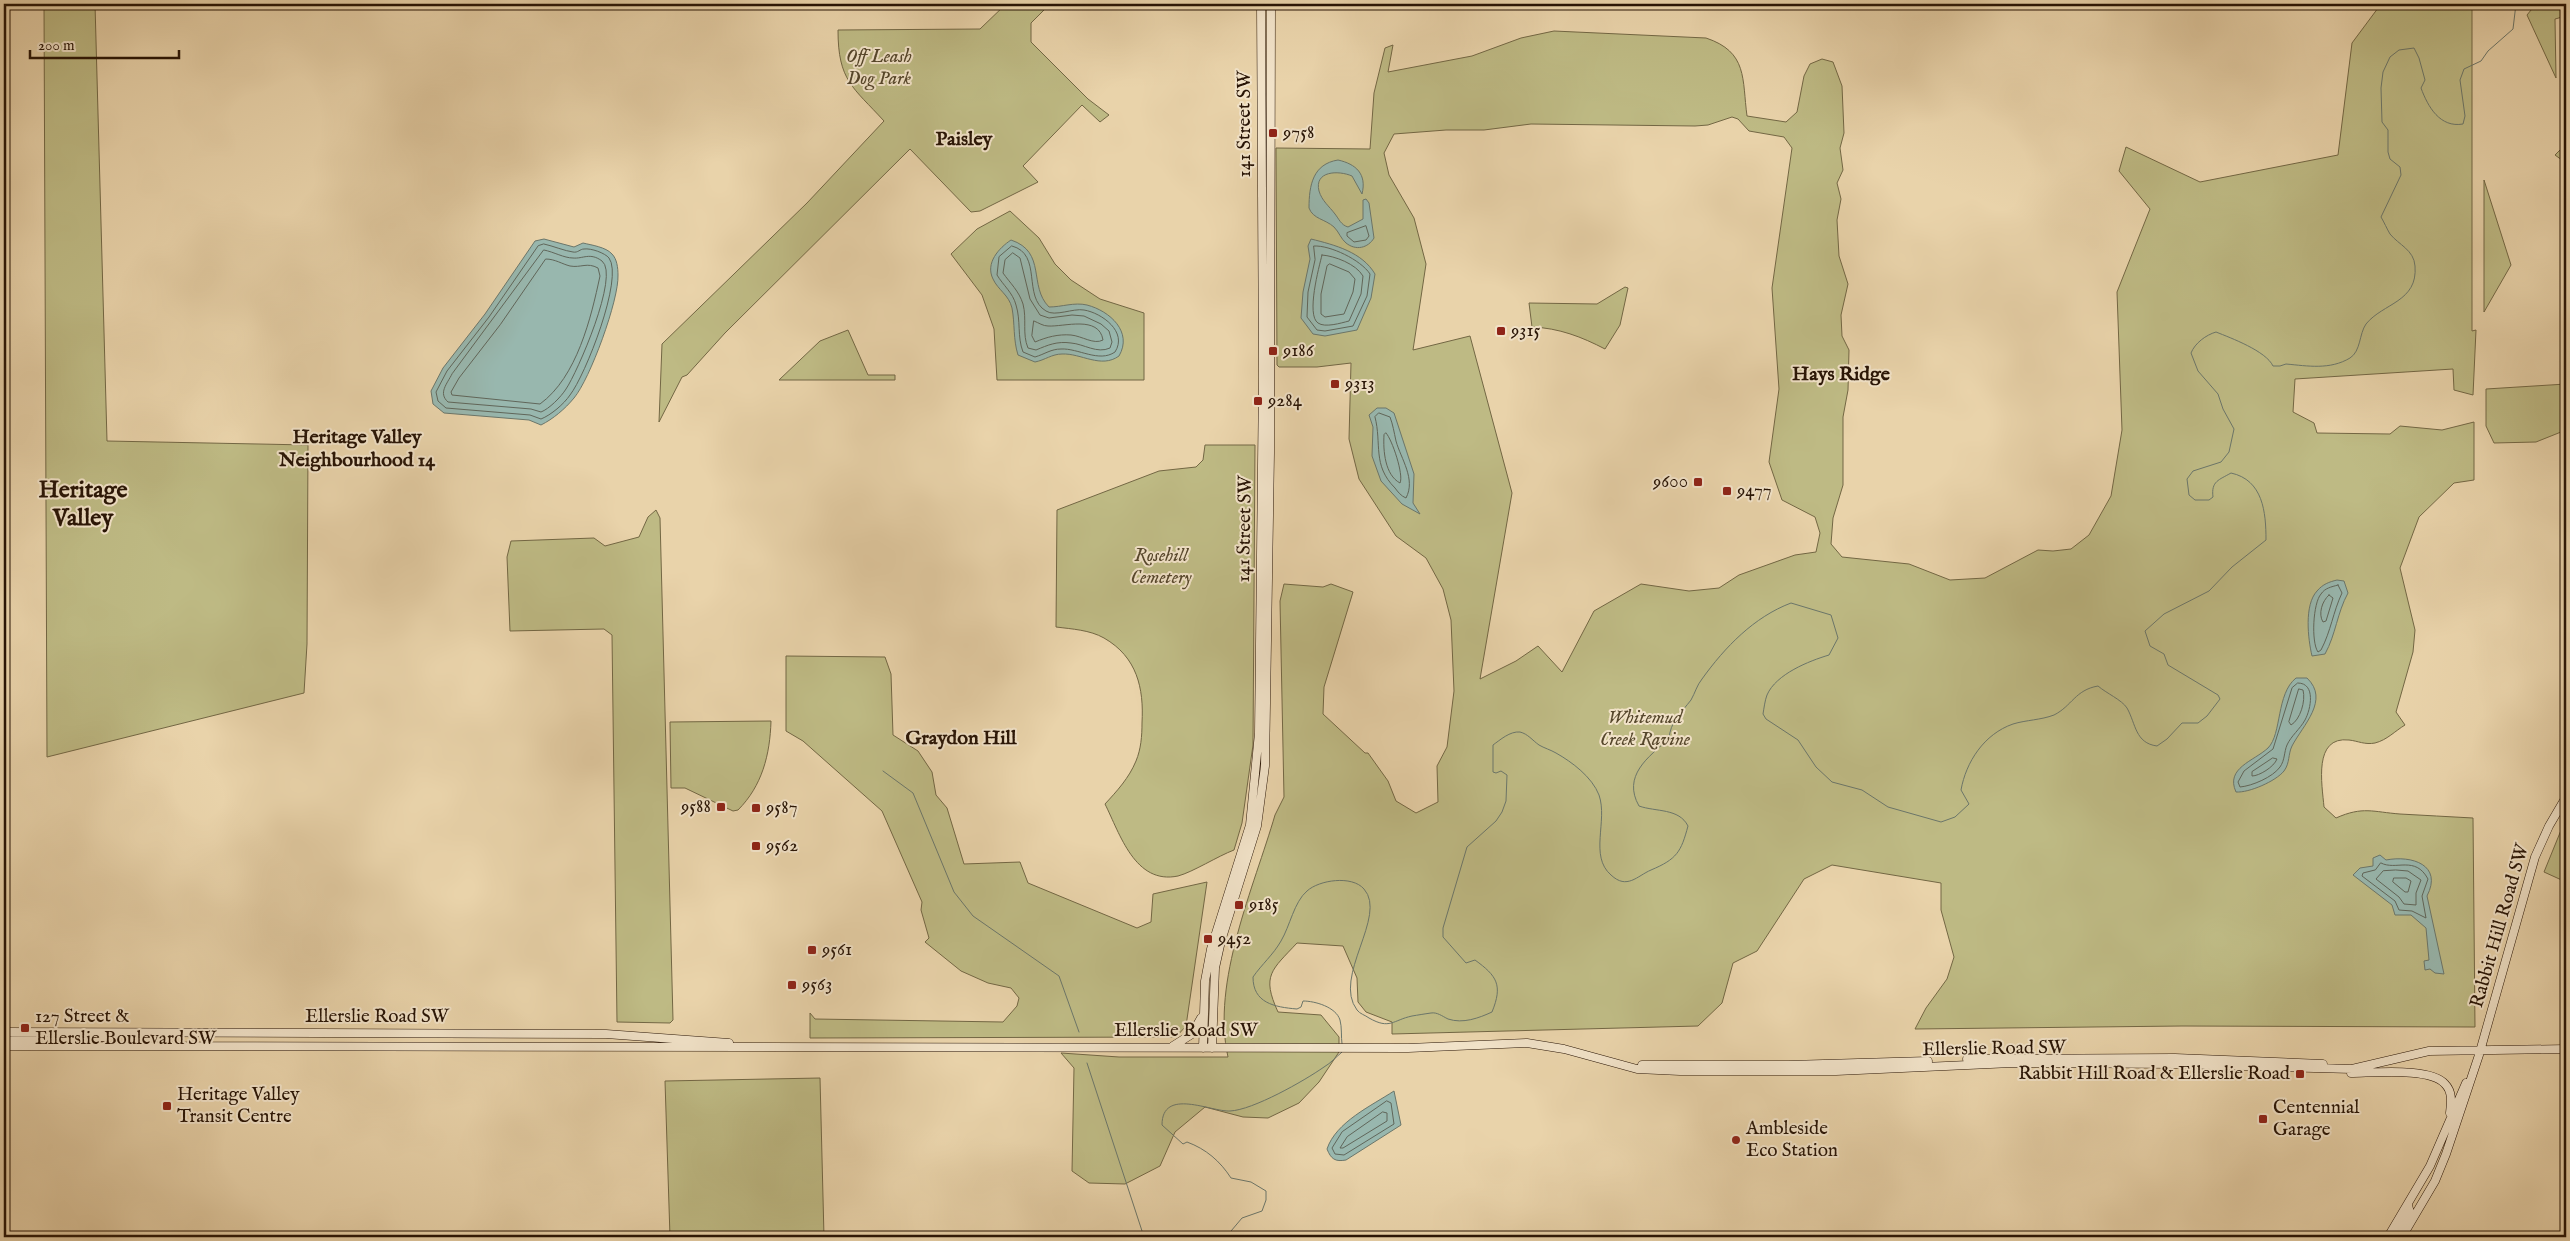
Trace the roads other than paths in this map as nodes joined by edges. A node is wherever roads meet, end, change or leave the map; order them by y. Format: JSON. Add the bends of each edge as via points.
{"nodes":[{"id":1,"x":1260,"y":4,"type":"edge"},
{"id":2,"x":1271,"y":4,"type":"edge"},
{"id":3,"x":2566,"y":797,"type":"edge"},
{"id":4,"x":1203,"y":1013,"type":"junction"},
{"id":5,"x":4,"y":1032,"type":"edge"},
{"id":6,"x":56,"y":1032,"type":"junction"},
{"id":7,"x":161,"y":1032,"type":"junction"},
{"id":8,"x":4,"y":1041,"type":"edge"},
{"id":9,"x":4,"y":1046,"type":"edge"},
{"id":10,"x":56,"y":1046,"type":"junction"},
{"id":11,"x":750,"y":1047,"type":"junction"},
{"id":12,"x":1169,"y":1048,"type":"junction"},
{"id":13,"x":1203,"y":1048,"type":"junction"},
{"id":14,"x":1212,"y":1048,"type":"junction"},
{"id":15,"x":2480,"y":1049,"type":"junction"},
{"id":16,"x":2566,"y":1049,"type":"edge"},
{"id":17,"x":1620,"y":1064,"type":"junction"},
{"id":18,"x":2369,"y":1064,"type":"junction"},
{"id":19,"x":2304,"y":1068,"type":"junction"},
{"id":20,"x":2475,"y":1068,"type":"junction"},
{"id":21,"x":2450,"y":1122,"type":"junction"},
{"id":22,"x":2408,"y":1205,"type":"junction"},
{"id":23,"x":2388,"y":1237,"type":"edge"},
{"id":24,"x":2395,"y":1237,"type":"edge"},
{"id":25,"x":2402,"y":1237,"type":"edge"}],
"edges":[{"from":1,"to":4,"type":"main road","name":"141 Street SW","via":[[1263,377],[1259,733],[1250,825],[1211,949]]},
{"from":2,"to":14,"type":"main road","name":"141 Street SW","via":[[1270,454],[1265,766],[1257,826],[1215,968]]},
{"from":3,"to":15,"type":"main road","name":"Rabbit Hill Road SW","via":[[2548,826],[2535,857]]},
{"from":4,"to":12,"type":"main road","via":[[1192,1034]]},
{"from":4,"to":13,"type":"main road","name":"141 Street SW"},
{"from":5,"to":6,"type":"main road","name":"Ellerslie Road SW"},
{"from":6,"to":7,"type":"main road","name":"Ellerslie Road SW"},
{"from":6,"to":8,"type":"main road","via":[[50,1037]]},
{"from":7,"to":10,"type":"main road","via":[[64,1039]]},
{"from":7,"to":11,"type":"main road","name":"Ellerslie Road SW","via":[[606,1034],[724,1042]]},
{"from":9,"to":10,"type":"main road","name":"Ellerslie Road SW"},
{"from":10,"to":11,"type":"main road","name":"Ellerslie Road SW"},
{"from":11,"to":12,"type":"main road","name":"Ellerslie Road SW"},
{"from":12,"to":13,"type":"main road","name":"Ellerslie Road SW"},
{"from":13,"to":14,"type":"main road","name":"Ellerslie Road SW"},
{"from":14,"to":17,"type":"main road","name":"Ellerslie Road SW","via":[[1527,1044],[1564,1049]]},
{"from":15,"to":16,"type":"main road","name":"Ellerslie Road SW"},
{"from":15,"to":18,"type":"main road","name":"Ellerslie Road SW","via":[[2429,1051]]},
{"from":15,"to":20,"type":"main road","name":"Rabbit Hill Road SW"},
{"from":17,"to":18,"type":"main road","name":"Ellerslie Road SW","via":[[1790,1065],[2039,1058],[2226,1058]]},
{"from":17,"to":19,"type":"main road","name":"Ellerslie Road SW","via":[[1647,1070],[1680,1071],[1836,1071],[2012,1063]]},
{"from":18,"to":19,"type":"main road","name":"Ellerslie Road SW","via":[[2352,1069]]},
{"from":19,"to":21,"type":"main road","via":[[2334,1073],[2429,1074],[2443,1081],[2450,1092]]},
{"from":20,"to":21,"type":"main road","name":"Rabbit Hill Road SW"},
{"from":20,"to":25,"type":"main road","name":"Rabbit Hill Road SW","via":[[2441,1167]]},
{"from":21,"to":22,"type":"main road","name":"Rabbit Hill Road SW"},
{"from":22,"to":23,"type":"main road","name":"Rabbit Hill Road SW"},
{"from":22,"to":24,"type":"main road","via":[[2410,1213]]}]}
